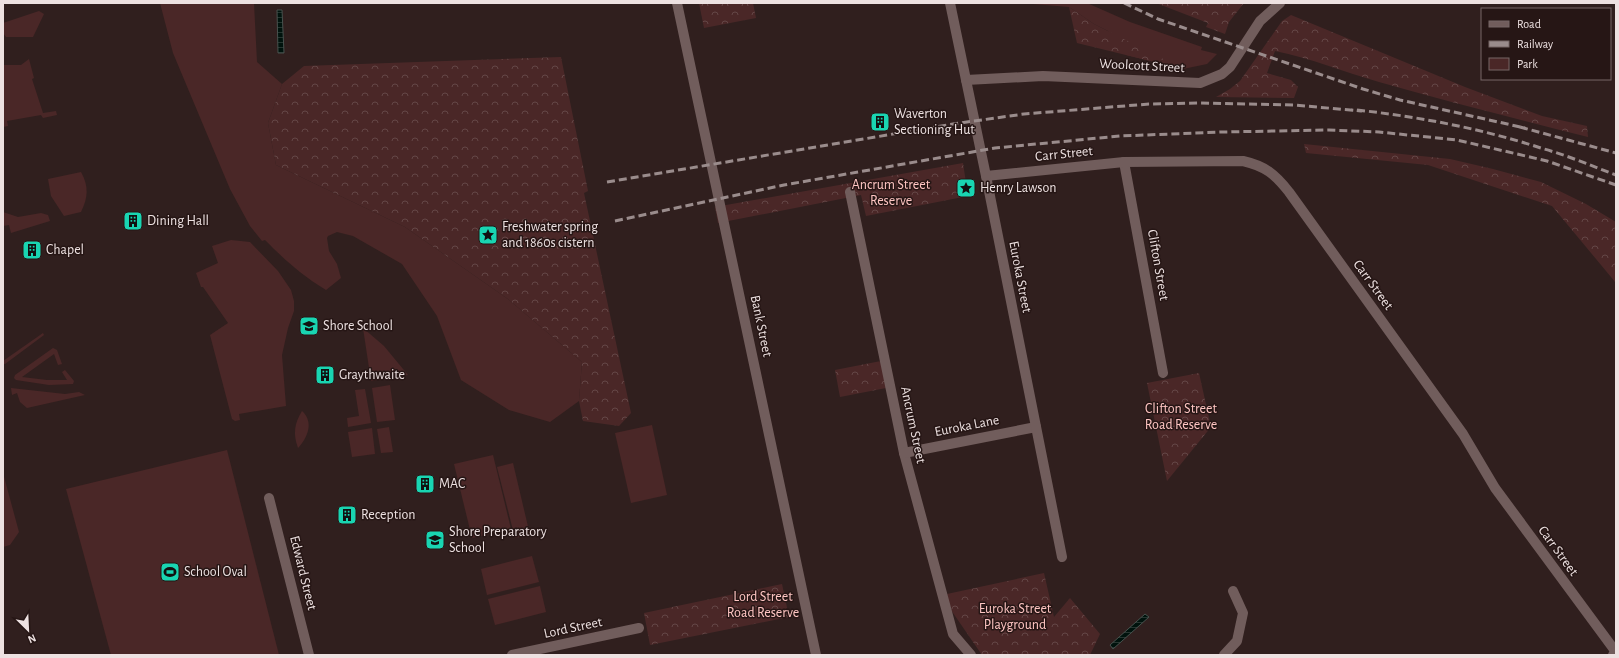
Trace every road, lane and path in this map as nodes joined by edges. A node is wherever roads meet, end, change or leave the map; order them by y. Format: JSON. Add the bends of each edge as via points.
{"nodes":[{"id":1,"x":677,"y":3,"type":"edge"},
{"id":2,"x":950,"y":3,"type":"edge"},
{"id":3,"x":1280,"y":3,"type":"edge"},
{"id":4,"x":966,"y":80,"type":"junction"},
{"id":5,"x":1124,"y":162,"type":"junction"},
{"id":6,"x":986,"y":176,"type":"junction"},
{"id":7,"x":850,"y":192,"type":"dead end"},
{"id":8,"x":1163,"y":373,"type":"dead end"},
{"id":9,"x":1036,"y":427,"type":"junction"},
{"id":10,"x":904,"y":453,"type":"junction"},
{"id":11,"x":270,"y":498,"type":"dead end"},
{"id":12,"x":1062,"y":557,"type":"dead end"},
{"id":13,"x":1233,"y":591,"type":"dead end"},
{"id":14,"x":639,"y":628,"type":"dead end"},
{"id":15,"x":542,"y":652,"type":"edge"},
{"id":16,"x":1616,"y":652,"type":"edge"},
{"id":17,"x":308,"y":655,"type":"edge"},
{"id":18,"x":512,"y":655,"type":"edge"},
{"id":19,"x":816,"y":655,"type":"edge"},
{"id":20,"x":971,"y":655,"type":"edge"},
{"id":21,"x":1224,"y":655,"type":"edge"},
{"id":22,"x":1614,"y":655,"type":"edge"}],
"edges":[{"from":1,"to":19,"type":"street","name":"Bank Street"},
{"from":2,"to":4,"type":"street","name":"Euroka Street"},
{"from":3,"to":4,"type":"street","name":"Woolcott Street","via":[[1260,21],[1230,67],[1213,79],[1200,83],[1043,76]]},
{"from":4,"to":6,"type":"street","name":"Euroka Street"},
{"from":5,"to":6,"type":"street","name":"Carr Street"},
{"from":5,"to":8,"type":"street","name":"Clifton Street"},
{"from":5,"to":16,"type":"street","name":"Carr Street","via":[[1243,161],[1272,173],[1289,192],[1464,434],[1494,488]]},
{"from":6,"to":9,"type":"street","name":"Euroka Street"},
{"from":7,"to":10,"type":"street","name":"Ancrum Street"},
{"from":9,"to":10,"type":"street","name":"Euroka Lane"},
{"from":9,"to":12,"type":"street","name":"Euroka Street"},
{"from":10,"to":20,"type":"street","name":"Ancrum Street","via":[[953,634]]},
{"from":11,"to":17,"type":"street","name":"Edward Street"},
{"from":13,"to":21,"type":"street","via":[[1243,613],[1237,641]]},
{"from":14,"to":15,"type":"street","name":"Lord Street"},
{"from":15,"to":18,"type":"street","name":"Lord Street"},
{"from":16,"to":22,"type":"street"}]}
